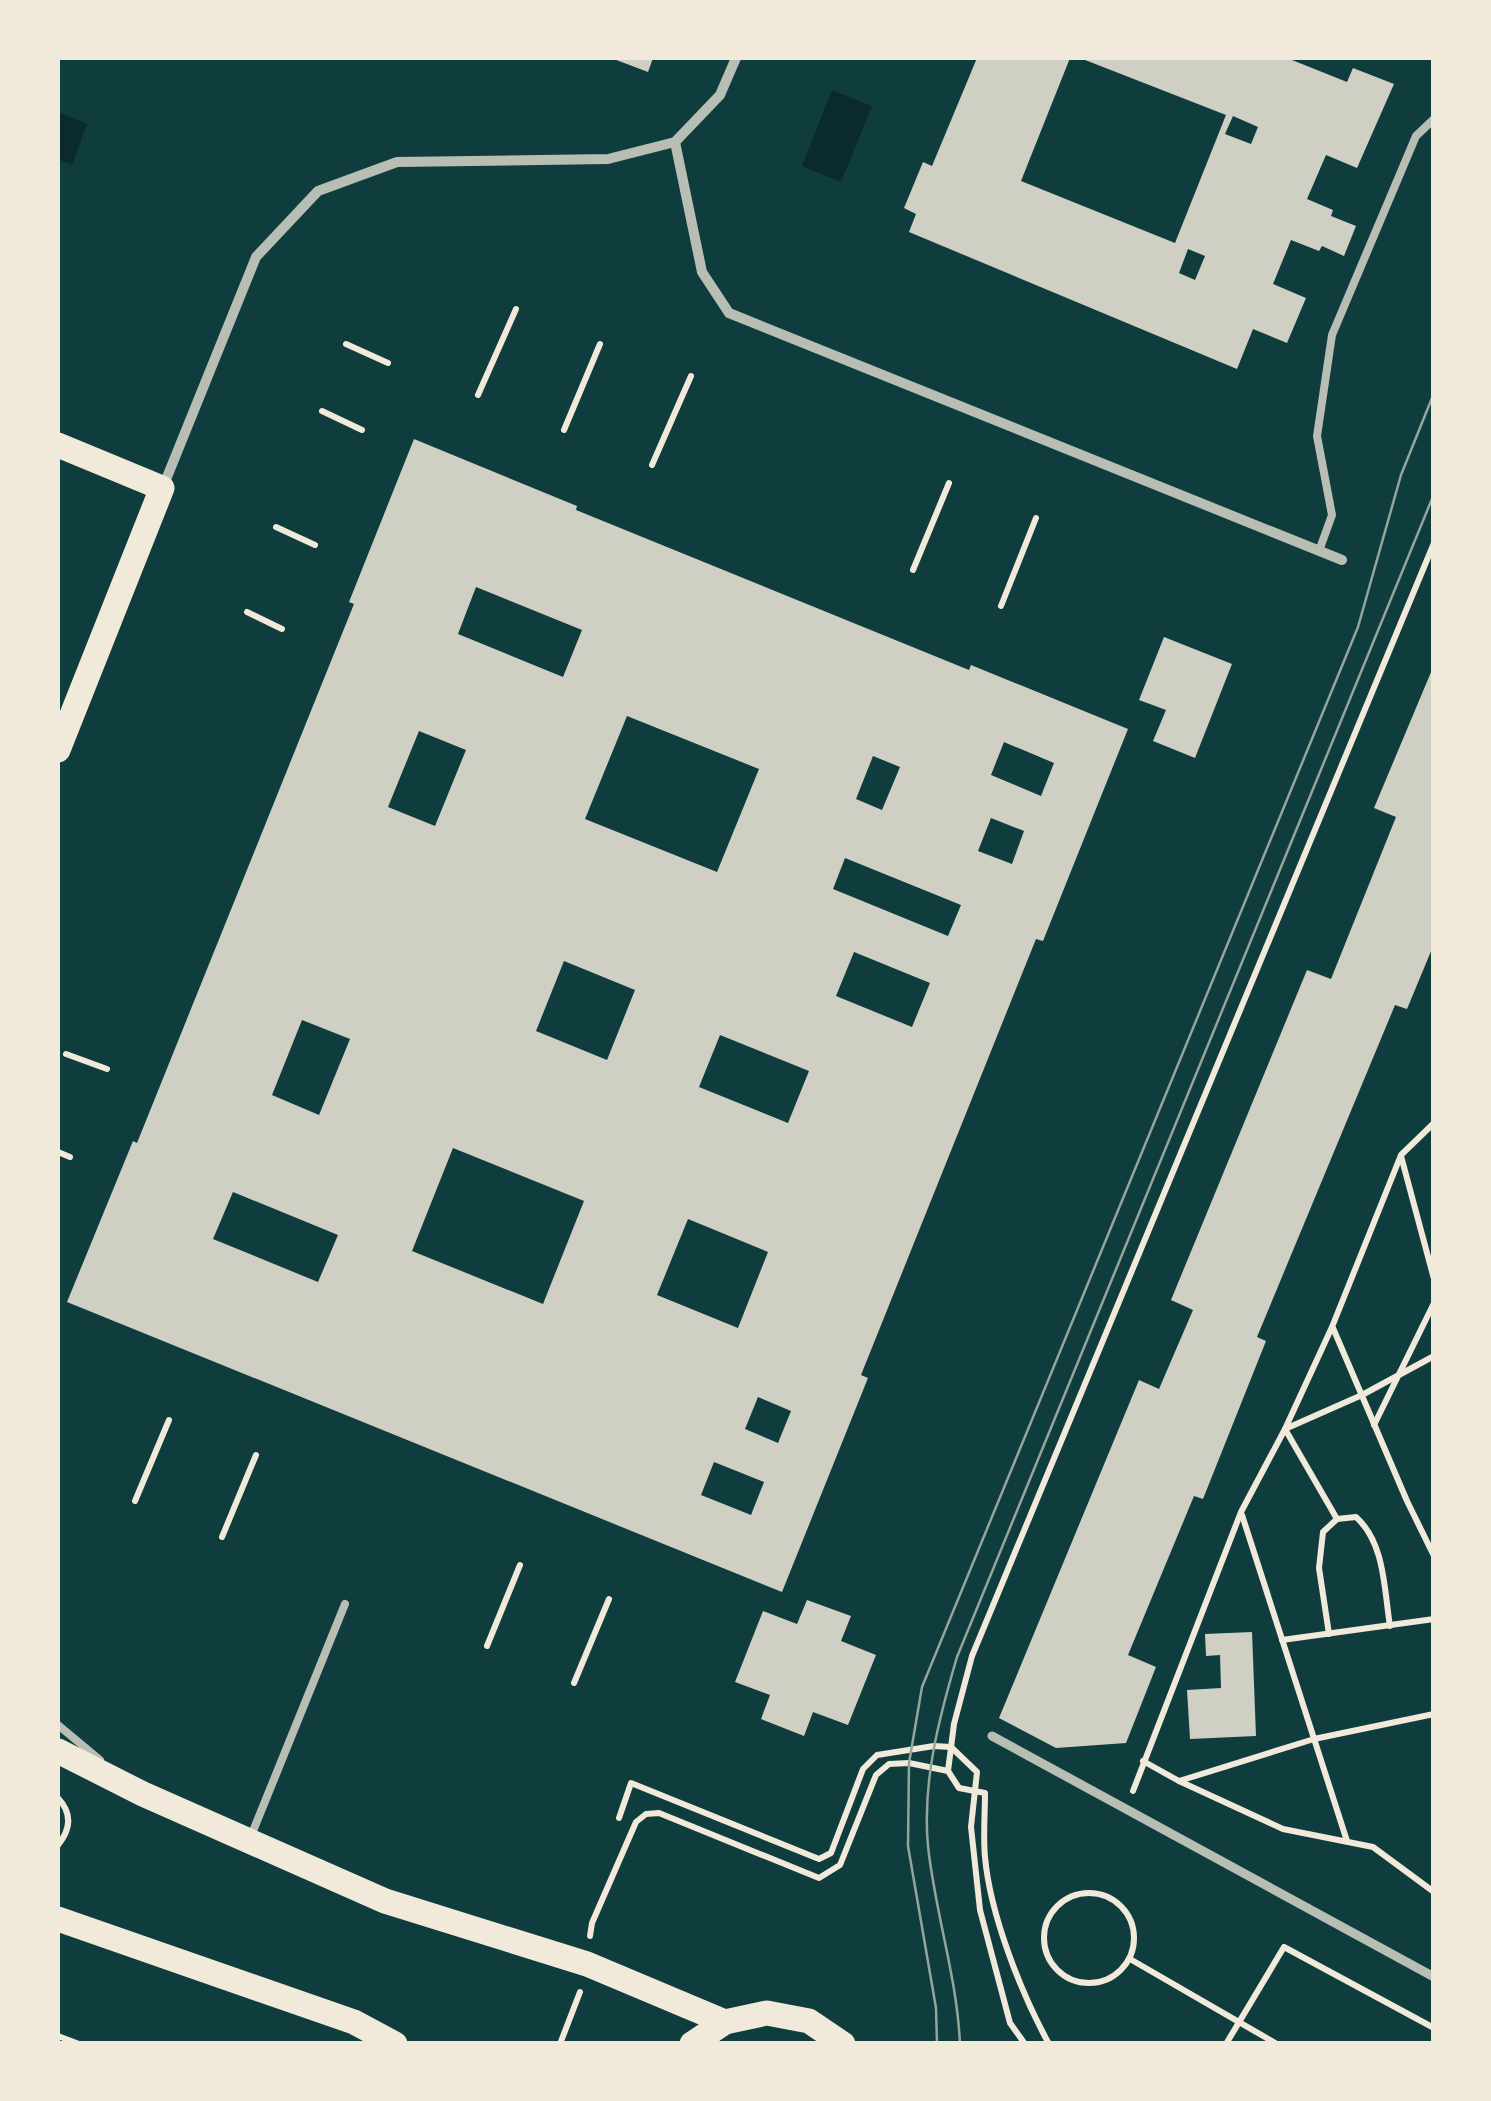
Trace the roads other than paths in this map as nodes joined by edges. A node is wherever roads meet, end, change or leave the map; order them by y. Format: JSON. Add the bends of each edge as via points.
{"nodes":[{"id":1,"x":736,"y":58,"type":"edge"},
{"id":2,"x":1434,"y":119,"type":"edge"},
{"id":3,"x":675,"y":142,"type":"junction"},
{"id":4,"x":58,"y":445,"type":"edge"},
{"id":5,"x":162,"y":488,"type":"junction"},
{"id":6,"x":1319,"y":551,"type":"junction"},
{"id":7,"x":1342,"y":560,"type":"dead end"},
{"id":8,"x":58,"y":750,"type":"edge"},
{"id":9,"x":345,"y":1604,"type":"dead end"},
{"id":10,"x":58,"y":1725,"type":"edge"},
{"id":11,"x":992,"y":1736,"type":"dead end"},
{"id":12,"x":58,"y":1750,"type":"edge"},
{"id":13,"x":143,"y":1794,"type":"junction"},
{"id":14,"x":249,"y":1841,"type":"junction"},
{"id":15,"x":58,"y":1919,"type":"edge"},
{"id":16,"x":1434,"y":1977,"type":"edge"},
{"id":17,"x":725,"y":2022,"type":"junction"},
{"id":18,"x":395,"y":2044,"type":"edge"},
{"id":19,"x":692,"y":2044,"type":"edge"},
{"id":20,"x":843,"y":2044,"type":"edge"}],
"edges":[{"from":1,"to":3,"type":"street","via":[[720,95]]},
{"from":2,"to":6,"type":"lane","via":[[1416,136],[1332,335],[1317,436],[1332,515]]},
{"from":3,"to":5,"type":"street","via":[[608,159],[397,162],[318,191],[256,257]]},
{"from":3,"to":6,"type":"street","via":[[702,272],[729,313]]},
{"from":4,"to":5,"type":"main road"},
{"from":5,"to":8,"type":"main road"},
{"from":6,"to":7,"type":"street"},
{"from":9,"to":14,"type":"lane"},
{"from":10,"to":13,"type":"lane"},
{"from":11,"to":16,"type":"street"},
{"from":12,"to":13,"type":"main road"},
{"from":13,"to":14,"type":"main road"},
{"from":14,"to":17,"type":"main road","via":[[385,1901],[587,1964]]},
{"from":15,"to":18,"type":"main road","via":[[354,2022]]},
{"from":17,"to":19,"type":"main road"},
{"from":17,"to":20,"type":"main road","via":[[767,2013],[809,2021]]}]}
